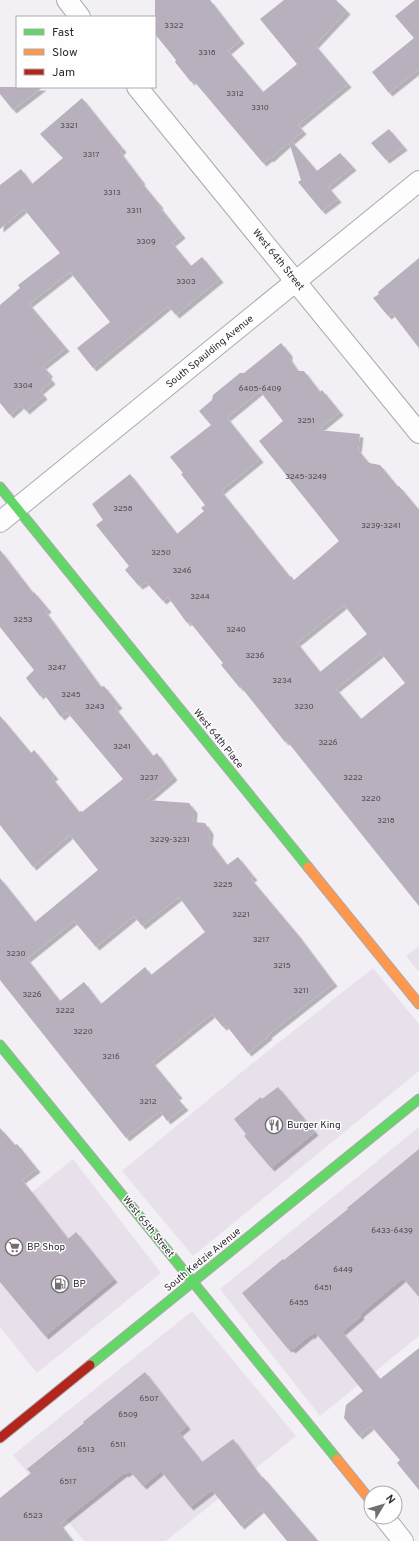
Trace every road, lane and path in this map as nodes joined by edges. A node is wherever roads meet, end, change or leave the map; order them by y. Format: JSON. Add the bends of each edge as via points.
{"nodes":[{"id":1,"x":67,"y":0,"type":"edge"},
{"id":2,"x":79,"y":16,"type":"edge"},
{"id":3,"x":138,"y":88,"type":"edge"},
{"id":4,"x":419,"y":181,"type":"edge"},
{"id":5,"x":295,"y":282,"type":"junction"},
{"id":6,"x":419,"y":433,"type":"edge"},
{"id":7,"x":0,"y":487,"type":"edge"},
{"id":8,"x":17,"y":508,"type":"junction"},
{"id":9,"x":0,"y":522,"type":"edge"},
{"id":10,"x":419,"y":1004,"type":"edge"},
{"id":11,"x":0,"y":1045,"type":"edge"},
{"id":12,"x":419,"y":1099,"type":"edge"},
{"id":13,"x":193,"y":1282,"type":"junction"},
{"id":14,"x":0,"y":1438,"type":"edge"},
{"id":15,"x":363,"y":1491,"type":"edge"},
{"id":16,"x":391,"y":1525,"type":"edge"},
{"id":17,"x":404,"y":1541,"type":"edge"}],
"edges":[{"from":1,"to":2,"type":"street"},
{"from":3,"to":5,"type":"street","name":"West 64th Street"},
{"from":4,"to":5,"type":"street","name":"South Spaulding Avenue"},
{"from":5,"to":6,"type":"street","name":"West 64th Street"},
{"from":5,"to":8,"type":"street","name":"South Spaulding Avenue"},
{"from":7,"to":8,"type":"street","name":"West 64th Place"},
{"from":8,"to":9,"type":"street","name":"South Spaulding Avenue"},
{"from":8,"to":10,"type":"street","name":"West 64th Place"},
{"from":11,"to":13,"type":"street","name":"West 65th Street"},
{"from":12,"to":13,"type":"street","name":"South Kedzie Avenue"},
{"from":13,"to":14,"type":"street","name":"South Kedzie Avenue"},
{"from":13,"to":15,"type":"street","name":"West 65th Street"},
{"from":16,"to":17,"type":"street"}]}
